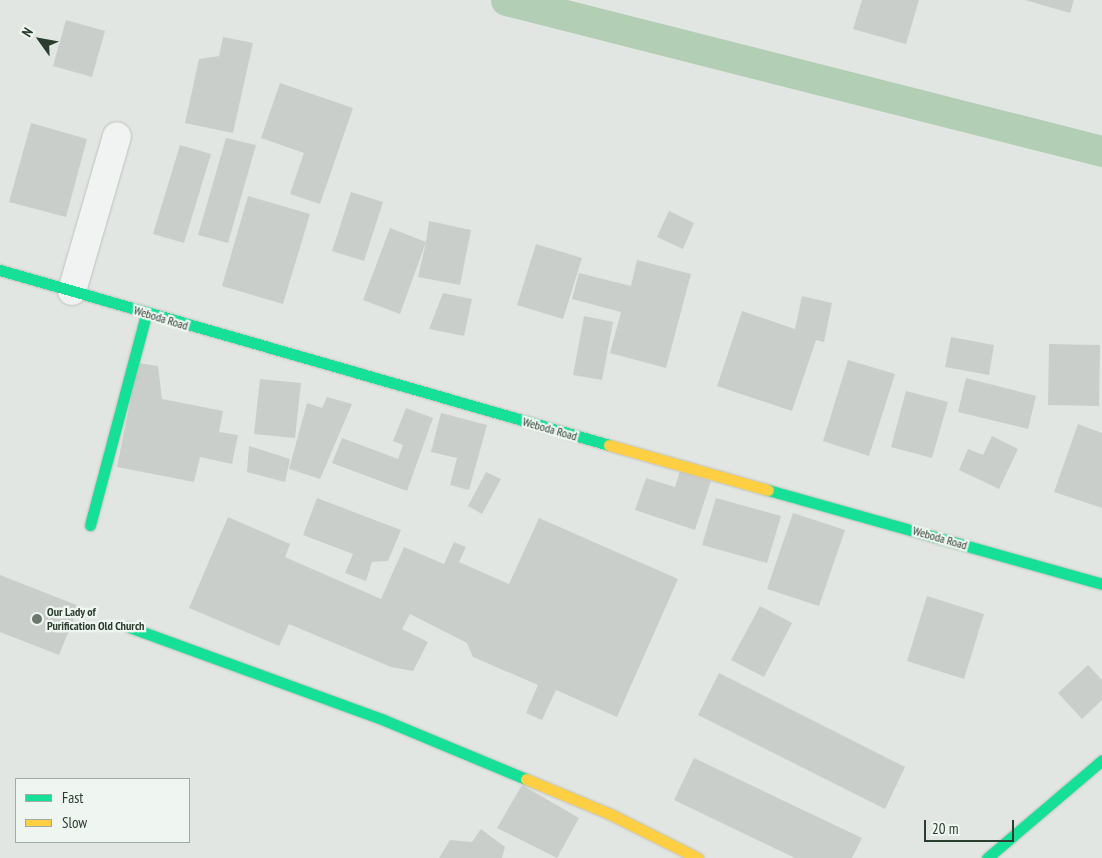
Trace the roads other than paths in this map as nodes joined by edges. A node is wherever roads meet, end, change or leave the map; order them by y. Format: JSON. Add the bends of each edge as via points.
{"nodes":[{"id":1,"x":117,"y":136,"type":"dead end"},
{"id":2,"x":0,"y":270,"type":"edge"},
{"id":3,"x":72,"y":291,"type":"junction"},
{"id":4,"x":146,"y":314,"type":"junction"},
{"id":5,"x":90,"y":525,"type":"dead end"},
{"id":6,"x":1102,"y":584,"type":"edge"},
{"id":7,"x":129,"y":627,"type":"dead end"},
{"id":8,"x":1102,"y":760,"type":"edge"},
{"id":9,"x":698,"y":858,"type":"edge"},
{"id":10,"x":987,"y":858,"type":"edge"}],
"edges":[{"from":1,"to":3,"type":"street"},
{"from":2,"to":3,"type":"street","name":"Weboda Road"},
{"from":3,"to":4,"type":"street","name":"Weboda Road"},
{"from":4,"to":5,"type":"street"},
{"from":4,"to":6,"type":"street","name":"Weboda Road"},
{"from":7,"to":9,"type":"street","via":[[384,720],[610,814]]},
{"from":8,"to":10,"type":"street"}]}
